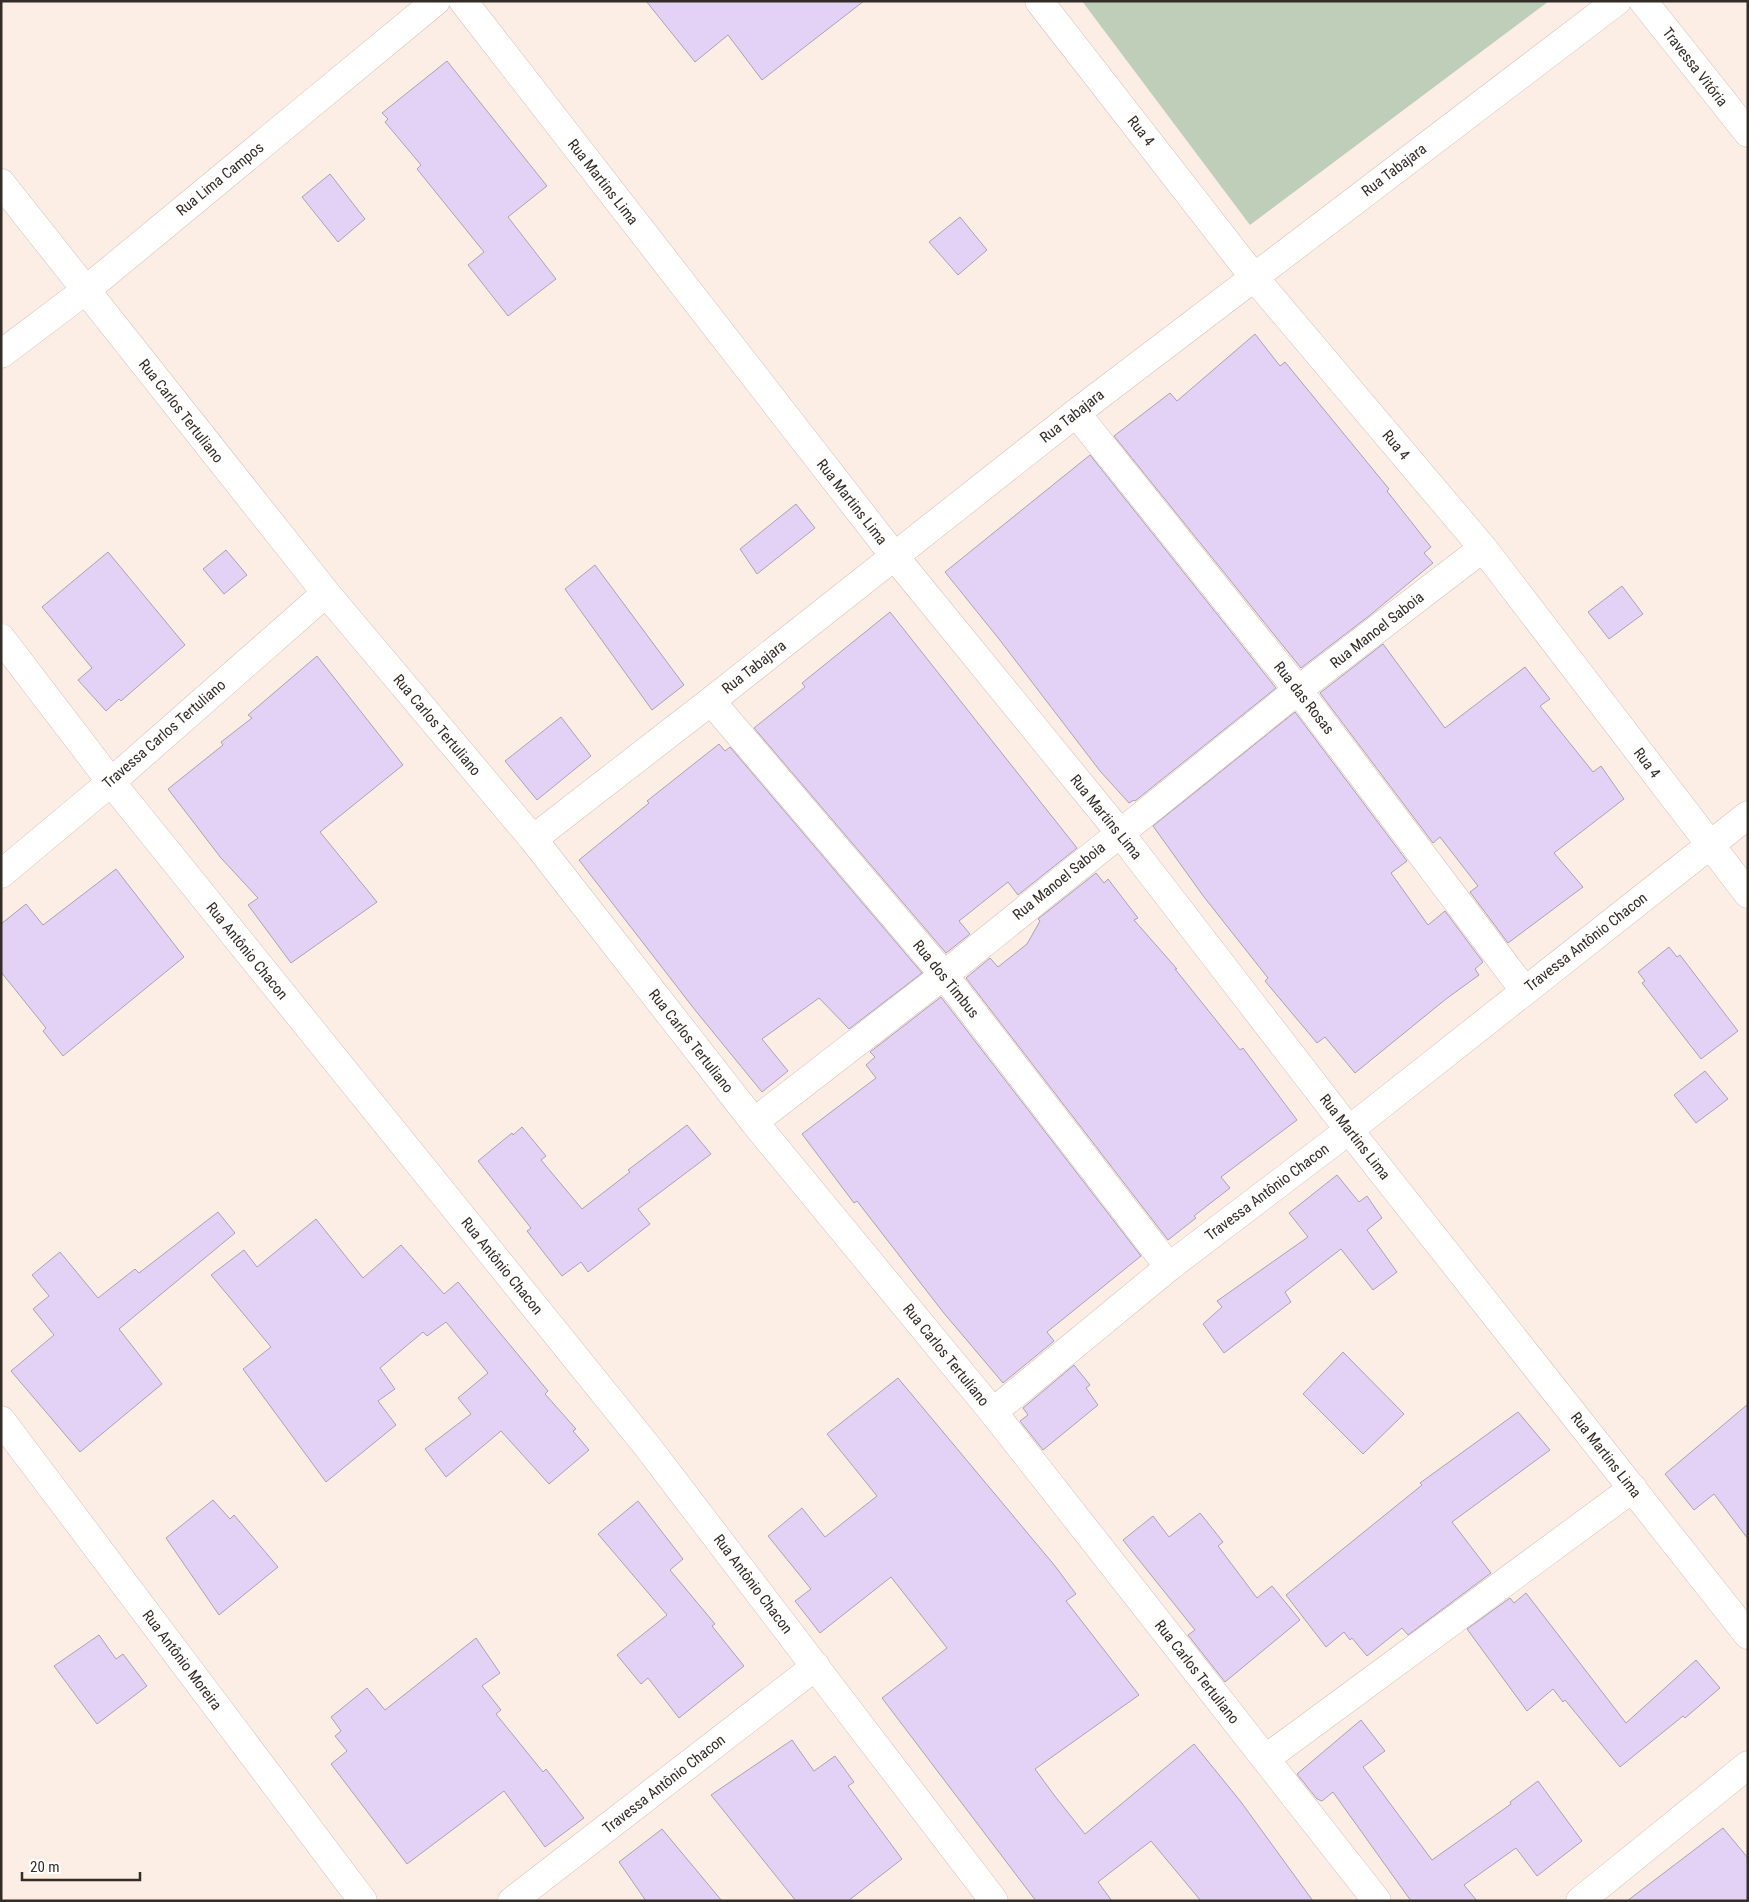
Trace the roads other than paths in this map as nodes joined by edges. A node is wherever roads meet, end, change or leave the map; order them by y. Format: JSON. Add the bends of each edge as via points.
{"nodes":[{"id":1,"x":436,"y":1,"type":"edge"},
{"id":2,"x":463,"y":1,"type":"edge"},
{"id":3,"x":1040,"y":1,"type":"edge"},
{"id":4,"x":1618,"y":1,"type":"edge"},
{"id":5,"x":1643,"y":1,"type":"edge"},
{"id":6,"x":1748,"y":134,"type":"edge"},
{"id":7,"x":1,"y":183,"type":"edge"},
{"id":8,"x":1253,"y":276,"type":"junction"},
{"id":9,"x":86,"y":290,"type":"junction"},
{"id":10,"x":1,"y":354,"type":"edge"},
{"id":11,"x":1076,"y":413,"type":"junction"},
{"id":12,"x":1483,"y":548,"type":"junction"},
{"id":13,"x":895,"y":557,"type":"junction"},
{"id":14,"x":326,"y":593,"type":"junction"},
{"id":15,"x":1,"y":638,"type":"edge"},
{"id":16,"x":1298,"y":690,"type":"junction"},
{"id":17,"x":711,"y":701,"type":"junction"},
{"id":18,"x":111,"y":782,"type":"junction"},
{"id":19,"x":1748,"y":815,"type":"edge"},
{"id":20,"x":1120,"y":832,"type":"junction"},
{"id":21,"x":532,"y":839,"type":"junction"},
{"id":22,"x":1709,"y":845,"type":"junction"},
{"id":23,"x":1,"y":874,"type":"edge"},
{"id":24,"x":1748,"y":894,"type":"edge"},
{"id":25,"x":944,"y":975,"type":"junction"},
{"id":26,"x":1524,"y":990,"type":"junction"},
{"id":27,"x":754,"y":1122,"type":"junction"},
{"id":28,"x":1349,"y":1130,"type":"junction"},
{"id":29,"x":1169,"y":1266,"type":"junction"},
{"id":30,"x":993,"y":1412,"type":"junction"},
{"id":31,"x":1,"y":1420,"type":"edge"},
{"id":32,"x":1633,"y":1488,"type":"junction"},
{"id":33,"x":1748,"y":1635,"type":"edge"},
{"id":34,"x":816,"y":1666,"type":"junction"},
{"id":35,"x":1265,"y":1759,"type":"junction"},
{"id":36,"x":1748,"y":1765,"type":"edge"},
{"id":37,"x":364,"y":1901,"type":"edge"},
{"id":38,"x":512,"y":1901,"type":"edge"},
{"id":39,"x":994,"y":1901,"type":"edge"},
{"id":40,"x":1377,"y":1901,"type":"edge"},
{"id":41,"x":1580,"y":1901,"type":"edge"}],
"edges":[{"from":1,"to":9,"type":"street","name":"Rua Lima Campos"},
{"from":2,"to":13,"type":"street","name":"Rua Martins Lima"},
{"from":3,"to":8,"type":"street","name":"Rua 4"},
{"from":4,"to":8,"type":"street","name":"Rua Tabajara"},
{"from":5,"to":6,"type":"street","name":"Travessa Vitória"},
{"from":7,"to":9,"type":"street","name":"Rua Carlos Tertuliano"},
{"from":8,"to":11,"type":"street","name":"Rua Tabajara"},
{"from":8,"to":12,"type":"street","name":"Rua 4"},
{"from":9,"to":10,"type":"street","name":"Rua Lima Campos"},
{"from":9,"to":14,"type":"street","name":"Rua Carlos Tertuliano"},
{"from":11,"to":13,"type":"street","name":"Rua Tabajara"},
{"from":11,"to":16,"type":"street","name":"Rua das Rosas"},
{"from":12,"to":16,"type":"street","name":"Rua Manoel Saboia"},
{"from":12,"to":22,"type":"street","name":"Rua 4"},
{"from":13,"to":17,"type":"street","name":"Rua Tabajara"},
{"from":13,"to":20,"type":"street","name":"Rua Martins Lima"},
{"from":14,"to":18,"type":"street","name":"Travessa Carlos Tertuliano"},
{"from":14,"to":21,"type":"street","name":"Rua Carlos Tertuliano"},
{"from":15,"to":18,"type":"street","name":"Rua Antônio Chacon"},
{"from":16,"to":20,"type":"street","name":"Rua Manoel Saboia"},
{"from":16,"to":26,"type":"street","name":"Rua das Rosas"},
{"from":17,"to":21,"type":"street","name":"Rua Tabajara"},
{"from":17,"to":25,"type":"street","name":"Rua dos Timbus"},
{"from":18,"to":23,"type":"street","name":"Travessa Carlos Tertuliano"},
{"from":18,"to":34,"type":"street","name":"Rua Antônio Chacon","via":[[647,1446]]},
{"from":19,"to":22,"type":"street","name":"Travessa Antônio Chacon"},
{"from":20,"to":25,"type":"street","name":"Rua Manoel Saboia"},
{"from":20,"to":28,"type":"street","name":"Rua Martins Lima"},
{"from":21,"to":27,"type":"street","name":"Rua Carlos Tertuliano"},
{"from":22,"to":24,"type":"street","name":"Rua 4"},
{"from":22,"to":26,"type":"street","name":"Travessa Antônio Chacon"},
{"from":25,"to":27,"type":"street","name":"Rua Manoel Saboia"},
{"from":25,"to":29,"type":"street","name":"Rua dos Timbus"},
{"from":26,"to":28,"type":"street","name":"Travessa Antônio Chacon"},
{"from":27,"to":30,"type":"street","name":"Rua Carlos Tertuliano"},
{"from":28,"to":29,"type":"street","name":"Travessa Antônio Chacon"},
{"from":28,"to":32,"type":"street","name":"Rua Martins Lima"},
{"from":29,"to":30,"type":"street","name":"Travessa Antônio Chacon"},
{"from":30,"to":35,"type":"street","name":"Rua Carlos Tertuliano"},
{"from":31,"to":37,"type":"street","name":"Rua Antônio Moreira"},
{"from":32,"to":33,"type":"street","name":"Rua Martins Lima"},
{"from":32,"to":35,"type":"street"},
{"from":34,"to":38,"type":"street","name":"Travessa Antônio Chacon"},
{"from":34,"to":39,"type":"street","name":"Rua Antônio Chacon"},
{"from":35,"to":40,"type":"street","name":"Rua Carlos Tertuliano"},
{"from":36,"to":41,"type":"street"}]}
